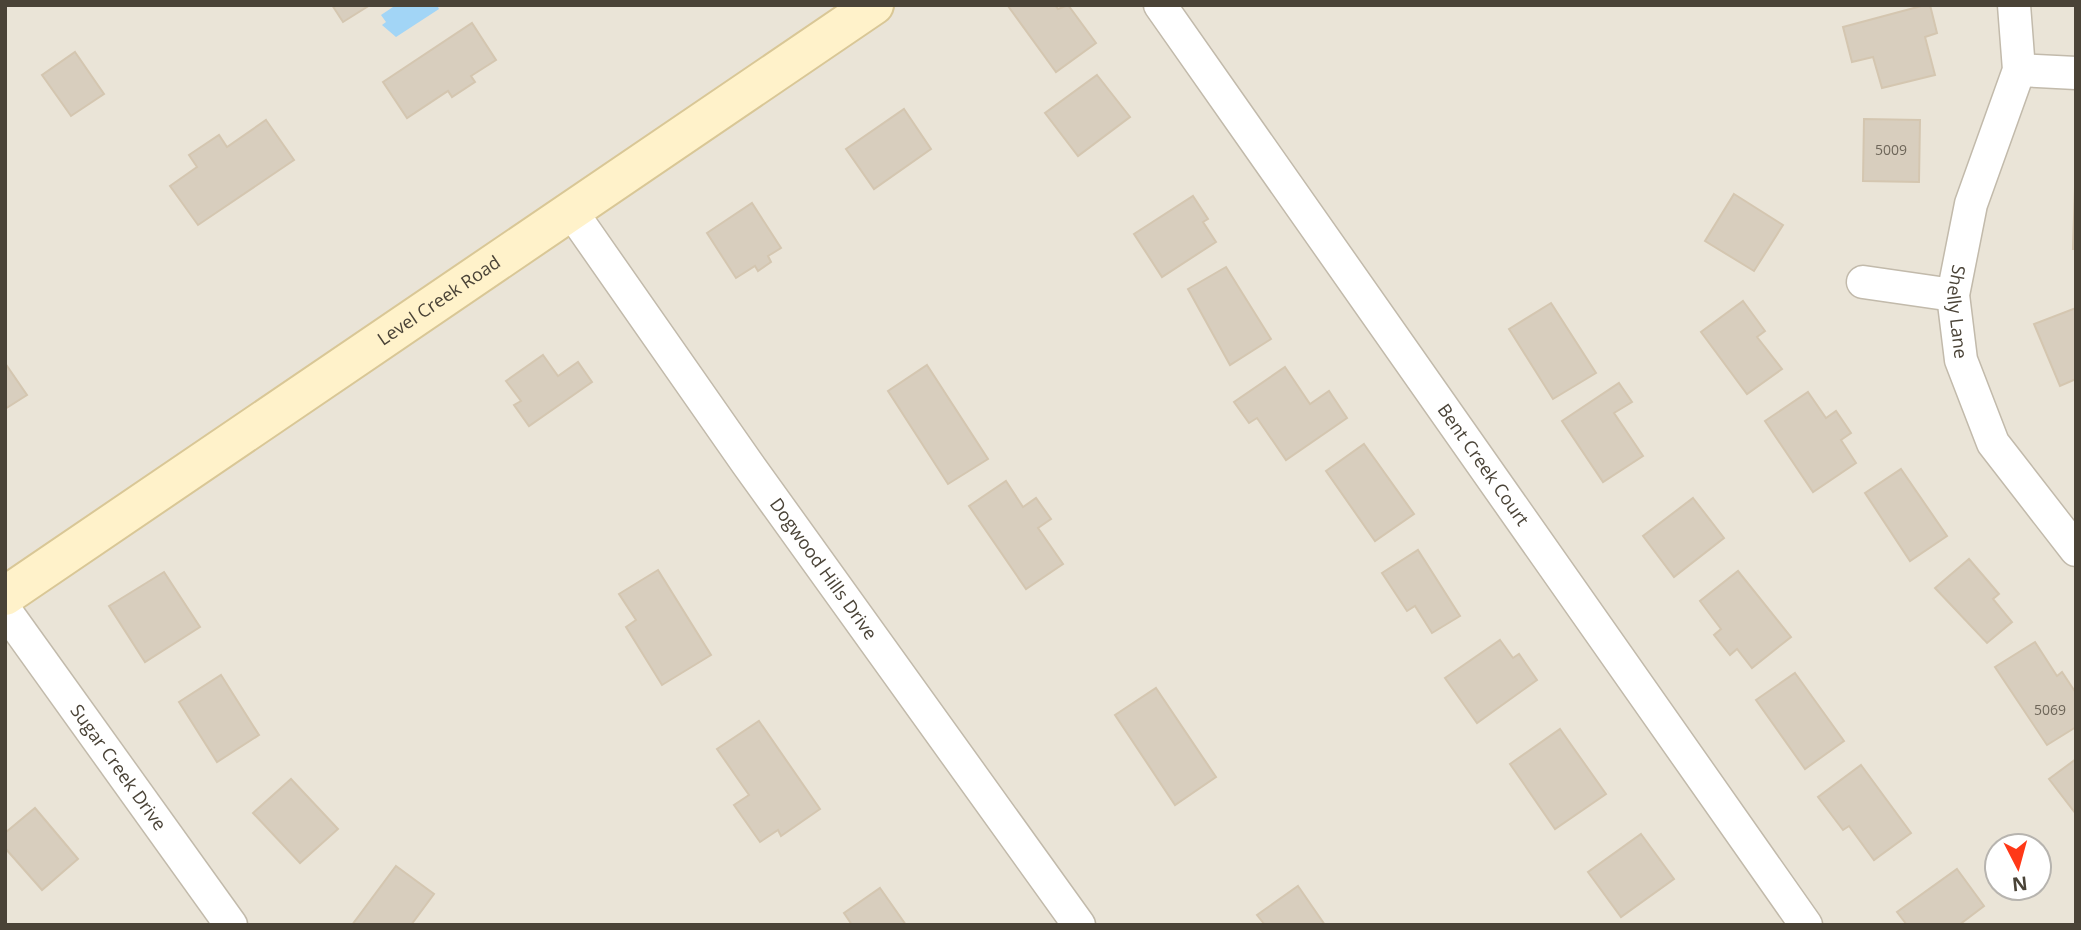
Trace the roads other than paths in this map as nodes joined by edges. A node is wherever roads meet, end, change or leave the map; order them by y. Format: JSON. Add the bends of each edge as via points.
{"nodes":[{"id":1,"x":874,"y":5,"type":"edge"},
{"id":2,"x":1160,"y":5,"type":"edge"},
{"id":3,"x":2014,"y":5,"type":"edge"},
{"id":4,"x":2019,"y":70,"type":"junction"},
{"id":5,"x":2076,"y":73,"type":"edge"},
{"id":6,"x":571,"y":211,"type":"junction"},
{"id":7,"x":1863,"y":282,"type":"dead end"},
{"id":8,"x":1953,"y":295,"type":"junction"},
{"id":9,"x":2076,"y":550,"type":"edge"},
{"id":10,"x":5,"y":596,"type":"edge"},
{"id":11,"x":5,"y":610,"type":"edge"},
{"id":12,"x":231,"y":925,"type":"edge"},
{"id":13,"x":1079,"y":925,"type":"edge"},
{"id":14,"x":1806,"y":925,"type":"edge"}],
"edges":[{"from":1,"to":6,"type":"street","name":"Level Creek Road"},
{"from":2,"to":14,"type":"street","name":"Bent Creek Court"},
{"from":3,"to":4,"type":"street","name":"Shelly Lane"},
{"from":4,"to":5,"type":"street"},
{"from":4,"to":8,"type":"street","name":"Shelly Lane","via":[[1971,204]]},
{"from":6,"to":10,"type":"street","name":"Level Creek Road"},
{"from":6,"to":13,"type":"street","name":"Dogwood Hills Drive"},
{"from":7,"to":8,"type":"street"},
{"from":8,"to":9,"type":"street","name":"Shelly Lane","via":[[1961,360],[1993,443]]},
{"from":11,"to":12,"type":"street","name":"Sugar Creek Drive"}]}
